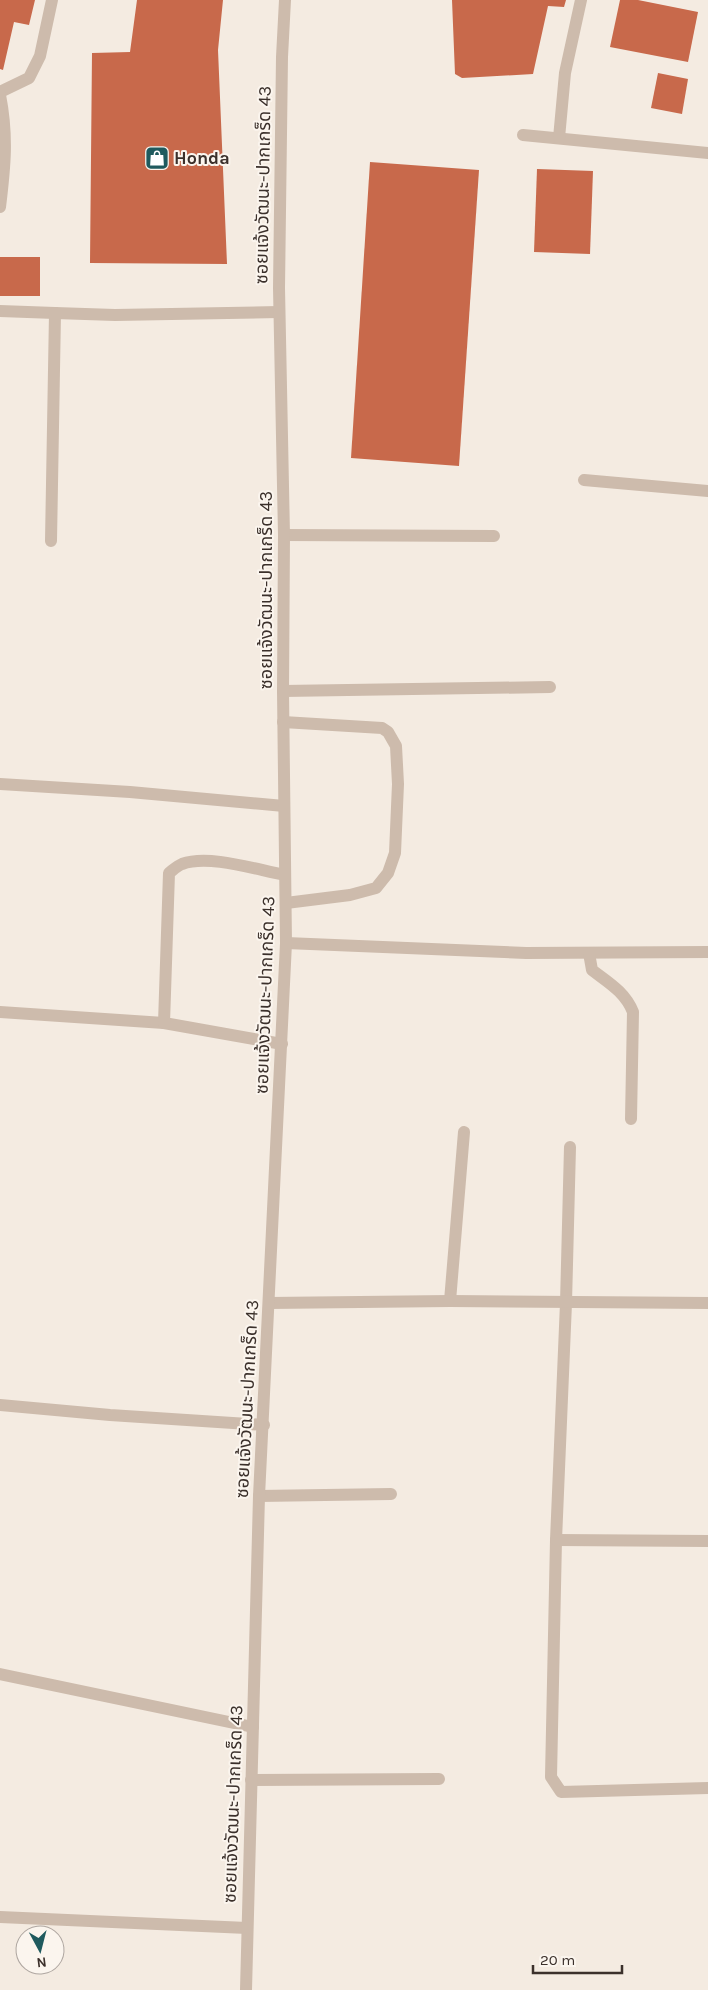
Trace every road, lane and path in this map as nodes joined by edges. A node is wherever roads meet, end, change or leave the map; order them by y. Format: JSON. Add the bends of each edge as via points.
{"nodes":[{"id":1,"x":52,"y":0,"type":"edge"},
{"id":2,"x":285,"y":0,"type":"edge"},
{"id":3,"x":581,"y":0,"type":"edge"},
{"id":4,"x":0,"y":93,"type":"edge"},
{"id":5,"x":524,"y":134,"type":"dead end"},
{"id":6,"x":559,"y":138,"type":"junction"},
{"id":7,"x":708,"y":153,"type":"edge"},
{"id":8,"x":0,"y":207,"type":"edge"},
{"id":9,"x":0,"y":311,"type":"edge"},
{"id":10,"x":279,"y":312,"type":"junction"},
{"id":11,"x":55,"y":313,"type":"junction"},
{"id":12,"x":584,"y":480,"type":"dead end"},
{"id":13,"x":708,"y":491,"type":"edge"},
{"id":14,"x":284,"y":535,"type":"junction"},
{"id":15,"x":494,"y":536,"type":"dead end"},
{"id":16,"x":51,"y":541,"type":"dead end"},
{"id":17,"x":550,"y":687,"type":"dead end"},
{"id":18,"x":283,"y":691,"type":"junction"},
{"id":19,"x":283,"y":722,"type":"junction"},
{"id":20,"x":0,"y":784,"type":"edge"},
{"id":21,"x":284,"y":806,"type":"junction"},
{"id":22,"x":285,"y":875,"type":"junction"},
{"id":23,"x":286,"y":903,"type":"junction"},
{"id":24,"x":286,"y":942,"type":"junction"},
{"id":25,"x":708,"y":952,"type":"edge"},
{"id":26,"x":589,"y":953,"type":"junction"},
{"id":27,"x":0,"y":1012,"type":"edge"},
{"id":28,"x":164,"y":1024,"type":"junction"},
{"id":29,"x":282,"y":1044,"type":"junction"},
{"id":30,"x":631,"y":1119,"type":"dead end"},
{"id":31,"x":464,"y":1132,"type":"dead end"},
{"id":32,"x":570,"y":1147,"type":"dead end"},
{"id":33,"x":450,"y":1301,"type":"junction"},
{"id":34,"x":270,"y":1303,"type":"junction"},
{"id":35,"x":566,"y":1303,"type":"junction"},
{"id":36,"x":708,"y":1303,"type":"edge"},
{"id":37,"x":0,"y":1405,"type":"edge"},
{"id":38,"x":264,"y":1425,"type":"junction"},
{"id":39,"x":391,"y":1494,"type":"dead end"},
{"id":40,"x":260,"y":1496,"type":"junction"},
{"id":41,"x":556,"y":1540,"type":"junction"},
{"id":42,"x":708,"y":1541,"type":"edge"},
{"id":43,"x":0,"y":1674,"type":"edge"},
{"id":44,"x":253,"y":1727,"type":"junction"},
{"id":45,"x":439,"y":1779,"type":"dead end"},
{"id":46,"x":251,"y":1780,"type":"junction"},
{"id":47,"x":708,"y":1788,"type":"edge"},
{"id":48,"x":0,"y":1917,"type":"edge"},
{"id":49,"x":247,"y":1928,"type":"junction"},
{"id":50,"x":246,"y":1990,"type":"edge"}],
"edges":[{"from":1,"to":4,"type":"street","via":[[40,56],[29,78]]},
{"from":2,"to":10,"type":"street","name":"ซอยแจ้งวัฒนะ-ปากเกร็ด 43"},
{"from":3,"to":6,"type":"street","via":[[565,73]]},
{"from":4,"to":8,"type":"street","via":[[6,155]]},
{"from":5,"to":6,"type":"street"},
{"from":6,"to":7,"type":"street"},
{"from":9,"to":11,"type":"street"},
{"from":10,"to":11,"type":"street"},
{"from":10,"to":14,"type":"street","name":"ซอยแจ้งวัฒนะ-ปากเกร็ด 43"},
{"from":11,"to":16,"type":"street"},
{"from":12,"to":13,"type":"street"},
{"from":14,"to":15,"type":"street"},
{"from":14,"to":18,"type":"street","name":"ซอยแจ้งวัฒนะ-ปากเกร็ด 43"},
{"from":17,"to":18,"type":"street"},
{"from":18,"to":19,"type":"street","name":"ซอยแจ้งวัฒนะ-ปากเกร็ด 43"},
{"from":19,"to":21,"type":"street","name":"ซอยแจ้งวัฒนะ-ปากเกร็ด 43"},
{"from":19,"to":23,"type":"street","via":[[382,728],[396,746],[398,784],[395,853],[388,873],[376,888],[350,895]]},
{"from":20,"to":21,"type":"street"},
{"from":21,"to":22,"type":"street","name":"ซอยแจ้งวัฒนะ-ปากเกร็ด 43"},
{"from":22,"to":23,"type":"street","name":"ซอยแจ้งวัฒนะ-ปากเกร็ด 43"},
{"from":22,"to":28,"type":"street","via":[[214,861],[181,864],[169,873]]},
{"from":23,"to":24,"type":"street","name":"ซอยแจ้งวัฒนะ-ปากเกร็ด 43"},
{"from":24,"to":26,"type":"street","via":[[526,954]]},
{"from":24,"to":29,"type":"street","name":"ซอยแจ้งวัฒนะ-ปากเกร็ด 43"},
{"from":25,"to":26,"type":"street"},
{"from":26,"to":30,"type":"street","via":[[592,970],[620,991],[633,1012]]},
{"from":27,"to":28,"type":"street"},
{"from":28,"to":29,"type":"street"},
{"from":29,"to":34,"type":"street","name":"ซอยแจ้งวัฒนะ-ปากเกร็ด 43"},
{"from":31,"to":33,"type":"street"},
{"from":32,"to":35,"type":"street"},
{"from":33,"to":34,"type":"street"},
{"from":33,"to":35,"type":"street"},
{"from":34,"to":38,"type":"street","name":"ซอยแจ้งวัฒนะ-ปากเกร็ด 43"},
{"from":35,"to":36,"type":"street"},
{"from":35,"to":41,"type":"street"},
{"from":37,"to":38,"type":"street"},
{"from":38,"to":40,"type":"street","name":"ซอยแจ้งวัฒนะ-ปากเกร็ด 43"},
{"from":39,"to":40,"type":"street"},
{"from":40,"to":44,"type":"street","name":"ซอยแจ้งวัฒนะ-ปากเกร็ด 43"},
{"from":41,"to":42,"type":"street"},
{"from":41,"to":47,"type":"street","via":[[551,1776],[561,1792]]},
{"from":43,"to":44,"type":"street"},
{"from":44,"to":46,"type":"street","name":"ซอยแจ้งวัฒนะ-ปากเกร็ด 43"},
{"from":45,"to":46,"type":"street"},
{"from":46,"to":49,"type":"street","name":"ซอยแจ้งวัฒนะ-ปากเกร็ด 43"},
{"from":48,"to":49,"type":"street"},
{"from":49,"to":50,"type":"street","name":"ซอยแจ้งวัฒนะ-ปากเกร็ด 43"}]}
